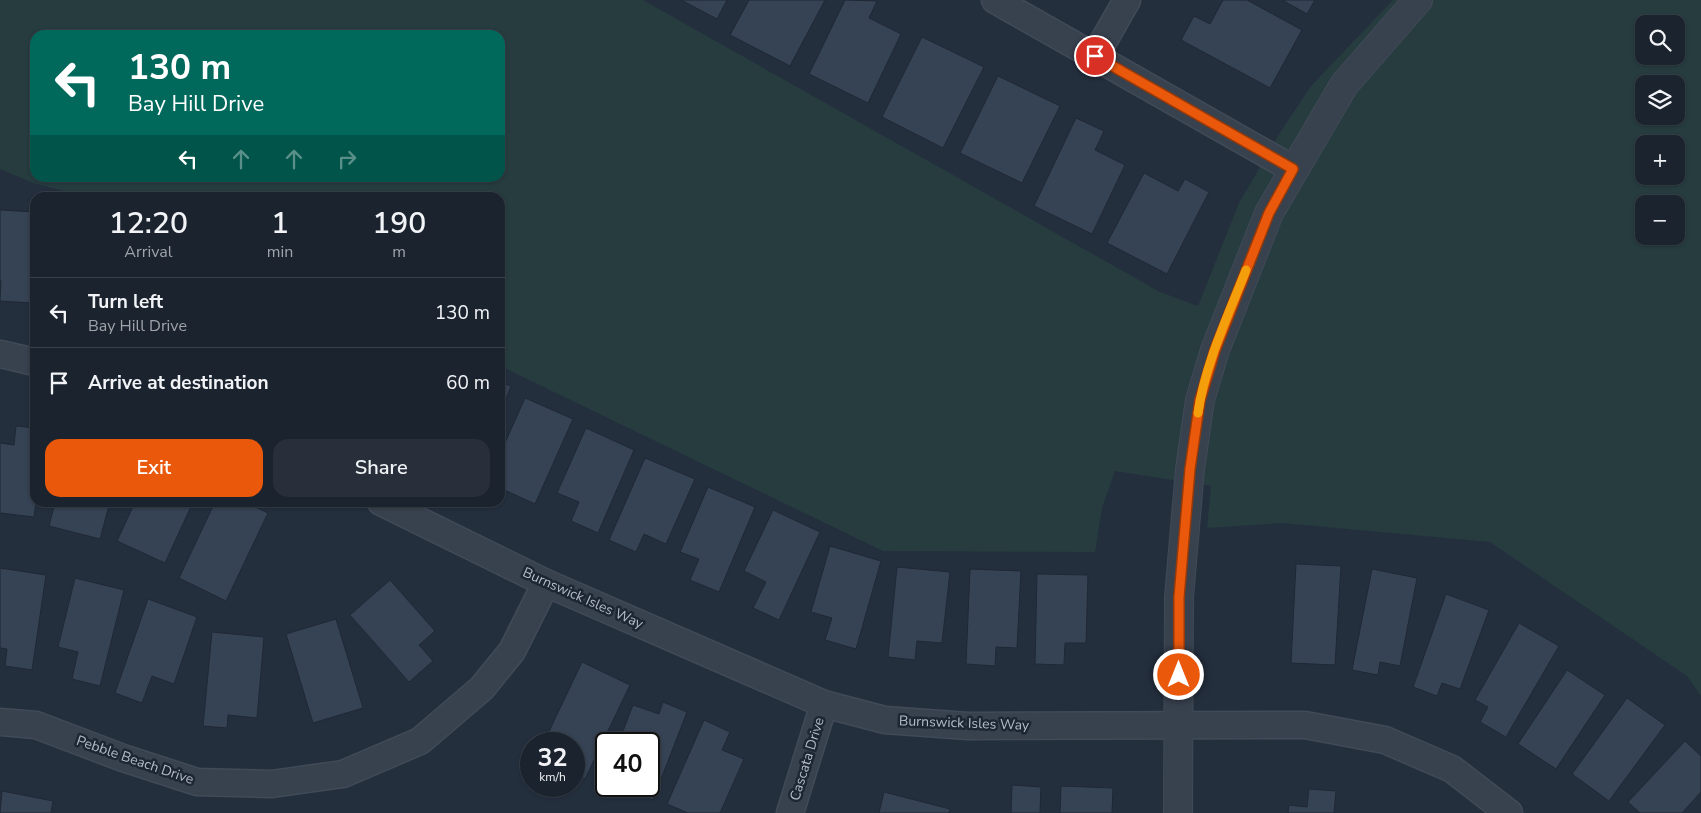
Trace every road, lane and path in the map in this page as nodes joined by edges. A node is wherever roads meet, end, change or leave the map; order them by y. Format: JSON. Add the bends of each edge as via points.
{"nodes":[{"id":1,"x":996,"y":0,"type":"edge"},
{"id":2,"x":1127,"y":0,"type":"edge"},
{"id":3,"x":1418,"y":0,"type":"edge"},
{"id":4,"x":1095,"y":56,"type":"junction"},
{"id":5,"x":1293,"y":169,"type":"junction"},
{"id":6,"x":0,"y":354,"type":"edge"},
{"id":7,"x":30,"y":361,"type":"edge"},
{"id":8,"x":391,"y":507,"type":"edge"},
{"id":9,"x":546,"y":583,"type":"junction"},
{"id":10,"x":824,"y":704,"type":"junction"},
{"id":11,"x":0,"y":722,"type":"edge"},
{"id":12,"x":1178,"y":727,"type":"junction"},
{"id":13,"x":790,"y":813,"type":"edge"},
{"id":14,"x":1178,"y":813,"type":"edge"},
{"id":15,"x":1509,"y":813,"type":"edge"}],
"edges":[{"from":1,"to":4,"type":"street"},
{"from":2,"to":4,"type":"street"},
{"from":3,"to":5,"type":"street","via":[[1344,85]]},
{"from":4,"to":5,"type":"street"},
{"from":5,"to":12,"type":"street","via":[[1265,222],[1215,350],[1200,400],[1190,469],[1179,597]]},
{"from":6,"to":7,"type":"street"},
{"from":8,"to":9,"type":"street","name":"Burnswick Isles Way"},
{"from":9,"to":10,"type":"street","name":"Burnswick Isles Way"},
{"from":9,"to":11,"type":"street","name":"Pebble Beach Drive","via":[[512,651],[482,688],[420,741],[343,774],[272,784],[197,782],[36,725]]},
{"from":10,"to":12,"type":"street","name":"Burnswick Isles Way","via":[[886,720],[968,726]]},
{"from":10,"to":13,"type":"street","name":"Cascata Drive"},
{"from":12,"to":14,"type":"street"},
{"from":12,"to":15,"type":"street","name":"Burnswick Isles Way","via":[[1305,725],[1385,740],[1452,770]]}]}
